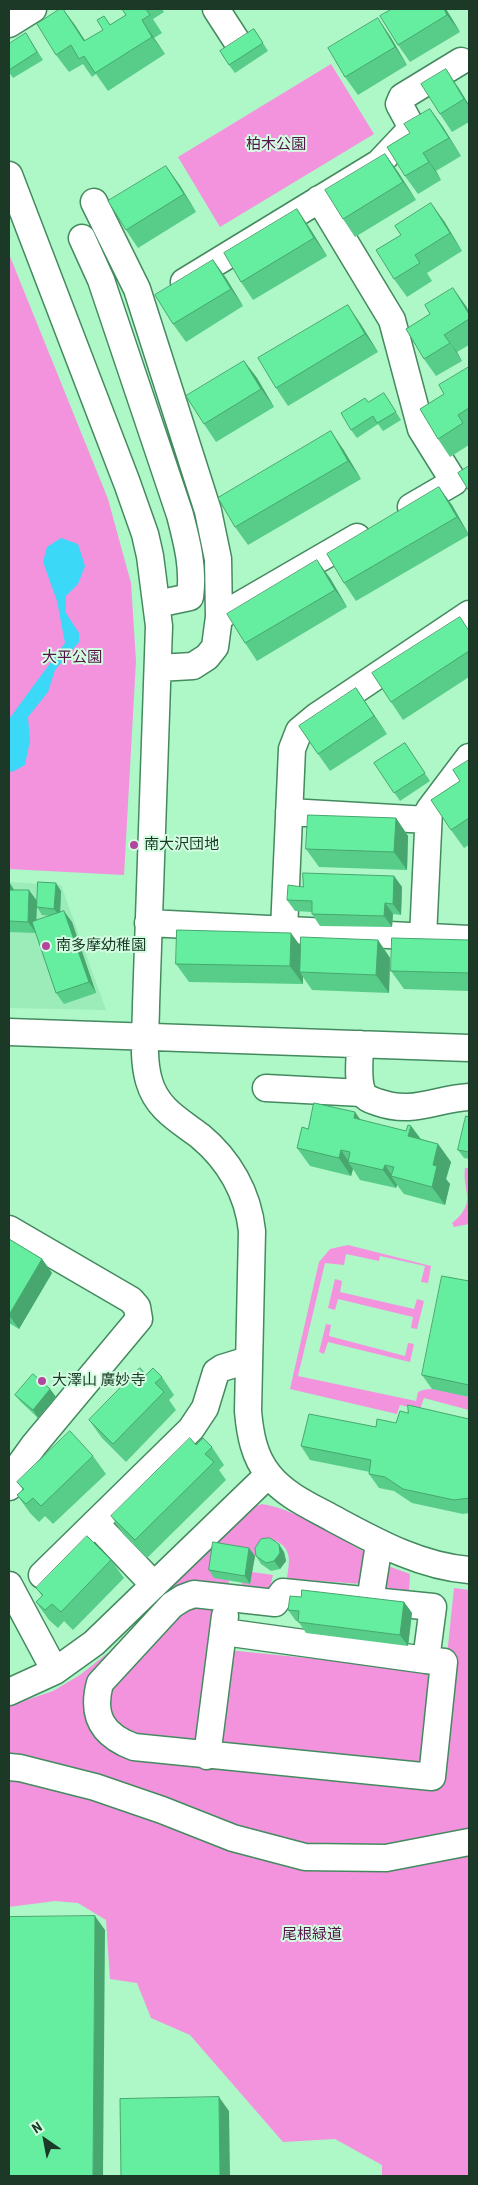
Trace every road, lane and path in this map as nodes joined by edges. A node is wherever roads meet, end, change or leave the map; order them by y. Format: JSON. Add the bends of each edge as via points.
{"nodes":[{"id":1,"x":216,"y":9,"type":"edge"},
{"id":2,"x":238,"y":43,"type":"edge"},
{"id":3,"x":460,"y":61,"type":"dead end"},
{"id":4,"x":9,"y":175,"type":"edge"},
{"id":5,"x":319,"y":200,"type":"junction"},
{"id":6,"x":94,"y":202,"type":"dead end"},
{"id":7,"x":82,"y":238,"type":"dead end"},
{"id":8,"x":143,"y":307,"type":"junction"},
{"id":9,"x":157,"y":604,"type":"junction"},
{"id":10,"x":469,"y":614,"type":"edge"},
{"id":11,"x":219,"y":617,"type":"junction"},
{"id":12,"x":158,"y":668,"type":"junction"},
{"id":13,"x":469,"y":757,"type":"edge"},
{"id":14,"x":289,"y":812,"type":"junction"},
{"id":15,"x":428,"y":820,"type":"junction"},
{"id":16,"x":148,"y":923,"type":"junction"},
{"id":17,"x":284,"y":930,"type":"junction"},
{"id":18,"x":423,"y":937,"type":"junction"},
{"id":19,"x":469,"y":939,"type":"edge"},
{"id":20,"x":9,"y":1032,"type":"edge"},
{"id":21,"x":146,"y":1036,"type":"junction"},
{"id":22,"x":360,"y":1044,"type":"junction"},
{"id":23,"x":469,"y":1048,"type":"edge"},
{"id":24,"x":266,"y":1088,"type":"dead end"},
{"id":25,"x":362,"y":1093,"type":"junction"},
{"id":26,"x":469,"y":1097,"type":"edge"},
{"id":27,"x":9,"y":1229,"type":"edge"},
{"id":28,"x":248,"y":1360,"type":"junction"},
{"id":29,"x":268,"y":1475,"type":"junction"},
{"id":30,"x":9,"y":1487,"type":"edge"},
{"id":31,"x":95,"y":1523,"type":"junction"},
{"id":32,"x":379,"y":1544,"type":"junction"},
{"id":33,"x":469,"y":1570,"type":"edge"},
{"id":34,"x":42,"y":1575,"type":"dead end"},
{"id":35,"x":9,"y":1585,"type":"edge"},
{"id":36,"x":154,"y":1585,"type":"junction"},
{"id":37,"x":227,"y":1598,"type":"junction"},
{"id":38,"x":370,"y":1601,"type":"junction"},
{"id":39,"x":224,"y":1632,"type":"junction"},
{"id":40,"x":426,"y":1660,"type":"junction"},
{"id":41,"x":55,"y":1671,"type":"junction"},
{"id":42,"x":9,"y":1692,"type":"edge"},
{"id":43,"x":207,"y":1756,"type":"junction"},
{"id":44,"x":9,"y":1767,"type":"edge"},
{"id":45,"x":469,"y":1842,"type":"edge"}],
"edges":[{"from":1,"to":2,"type":"street"},
{"from":3,"to":5,"type":"street","via":[[402,97],[398,104],[412,128],[380,163]]},
{"from":4,"to":9,"type":"street","via":[[137,510],[150,556]]},
{"from":5,"to":8,"type":"street"},
{"from":5,"to":11,"type":"street","via":[[392,320],[421,429],[454,482]]},
{"from":6,"to":8,"type":"street"},
{"from":7,"to":9,"type":"street","via":[[101,280],[180,515],[189,551],[192,570],[190,597]]},
{"from":8,"to":11,"type":"street","via":[[208,511],[220,590]]},
{"from":9,"to":12,"type":"street"},
{"from":10,"to":14,"type":"street","via":[[299,731],[292,749]]},
{"from":11,"to":12,"type":"street","via":[[215,647],[207,657],[193,666]]},
{"from":12,"to":16,"type":"street"},
{"from":13,"to":15,"type":"street","via":[[429,810]]},
{"from":14,"to":15,"type":"street"},
{"from":14,"to":17,"type":"street","via":[[295,904]]},
{"from":15,"to":18,"type":"street","via":[[413,908]]},
{"from":16,"to":17,"type":"street"},
{"from":16,"to":21,"type":"street"},
{"from":17,"to":18,"type":"street"},
{"from":18,"to":19,"type":"street"},
{"from":20,"to":21,"type":"street"},
{"from":21,"to":22,"type":"street"},
{"from":21,"to":28,"type":"street","via":[[146,1068],[154,1094],[165,1109],[199,1135],[222,1159],[248,1206],[252,1231]]},
{"from":22,"to":23,"type":"street"},
{"from":22,"to":25,"type":"street"},
{"from":24,"to":25,"type":"street"},
{"from":25,"to":26,"type":"street","via":[[381,1104],[406,1108]]},
{"from":27,"to":30,"type":"street","via":[[131,1300],[139,1319],[34,1445],[16,1470]]},
{"from":28,"to":29,"type":"street","via":[[250,1432]]},
{"from":28,"to":31,"type":"street","via":[[216,1372],[205,1408],[191,1429]]},
{"from":29,"to":32,"type":"street","via":[[292,1496]]},
{"from":29,"to":36,"type":"street"},
{"from":31,"to":34,"type":"street"},
{"from":31,"to":36,"type":"street"},
{"from":32,"to":33,"type":"street","via":[[411,1557]]},
{"from":32,"to":38,"type":"street"},
{"from":35,"to":41,"type":"street"},
{"from":36,"to":41,"type":"street","via":[[94,1643]]},
{"from":37,"to":38,"type":"street","via":[[275,1603],[282,1592]]},
{"from":37,"to":39,"type":"street"},
{"from":37,"to":43,"type":"street","via":[[194,1594],[172,1605],[100,1683],[96,1697],[96,1710],[101,1722],[119,1742],[134,1747]]},
{"from":38,"to":40,"type":"street","via":[[433,1608]]},
{"from":39,"to":40,"type":"street"},
{"from":39,"to":43,"type":"street"},
{"from":40,"to":43,"type":"street","via":[[444,1662],[432,1777]]},
{"from":41,"to":42,"type":"street"},
{"from":44,"to":45,"type":"street","via":[[94,1787],[233,1838],[305,1856],[386,1858]]}]}
